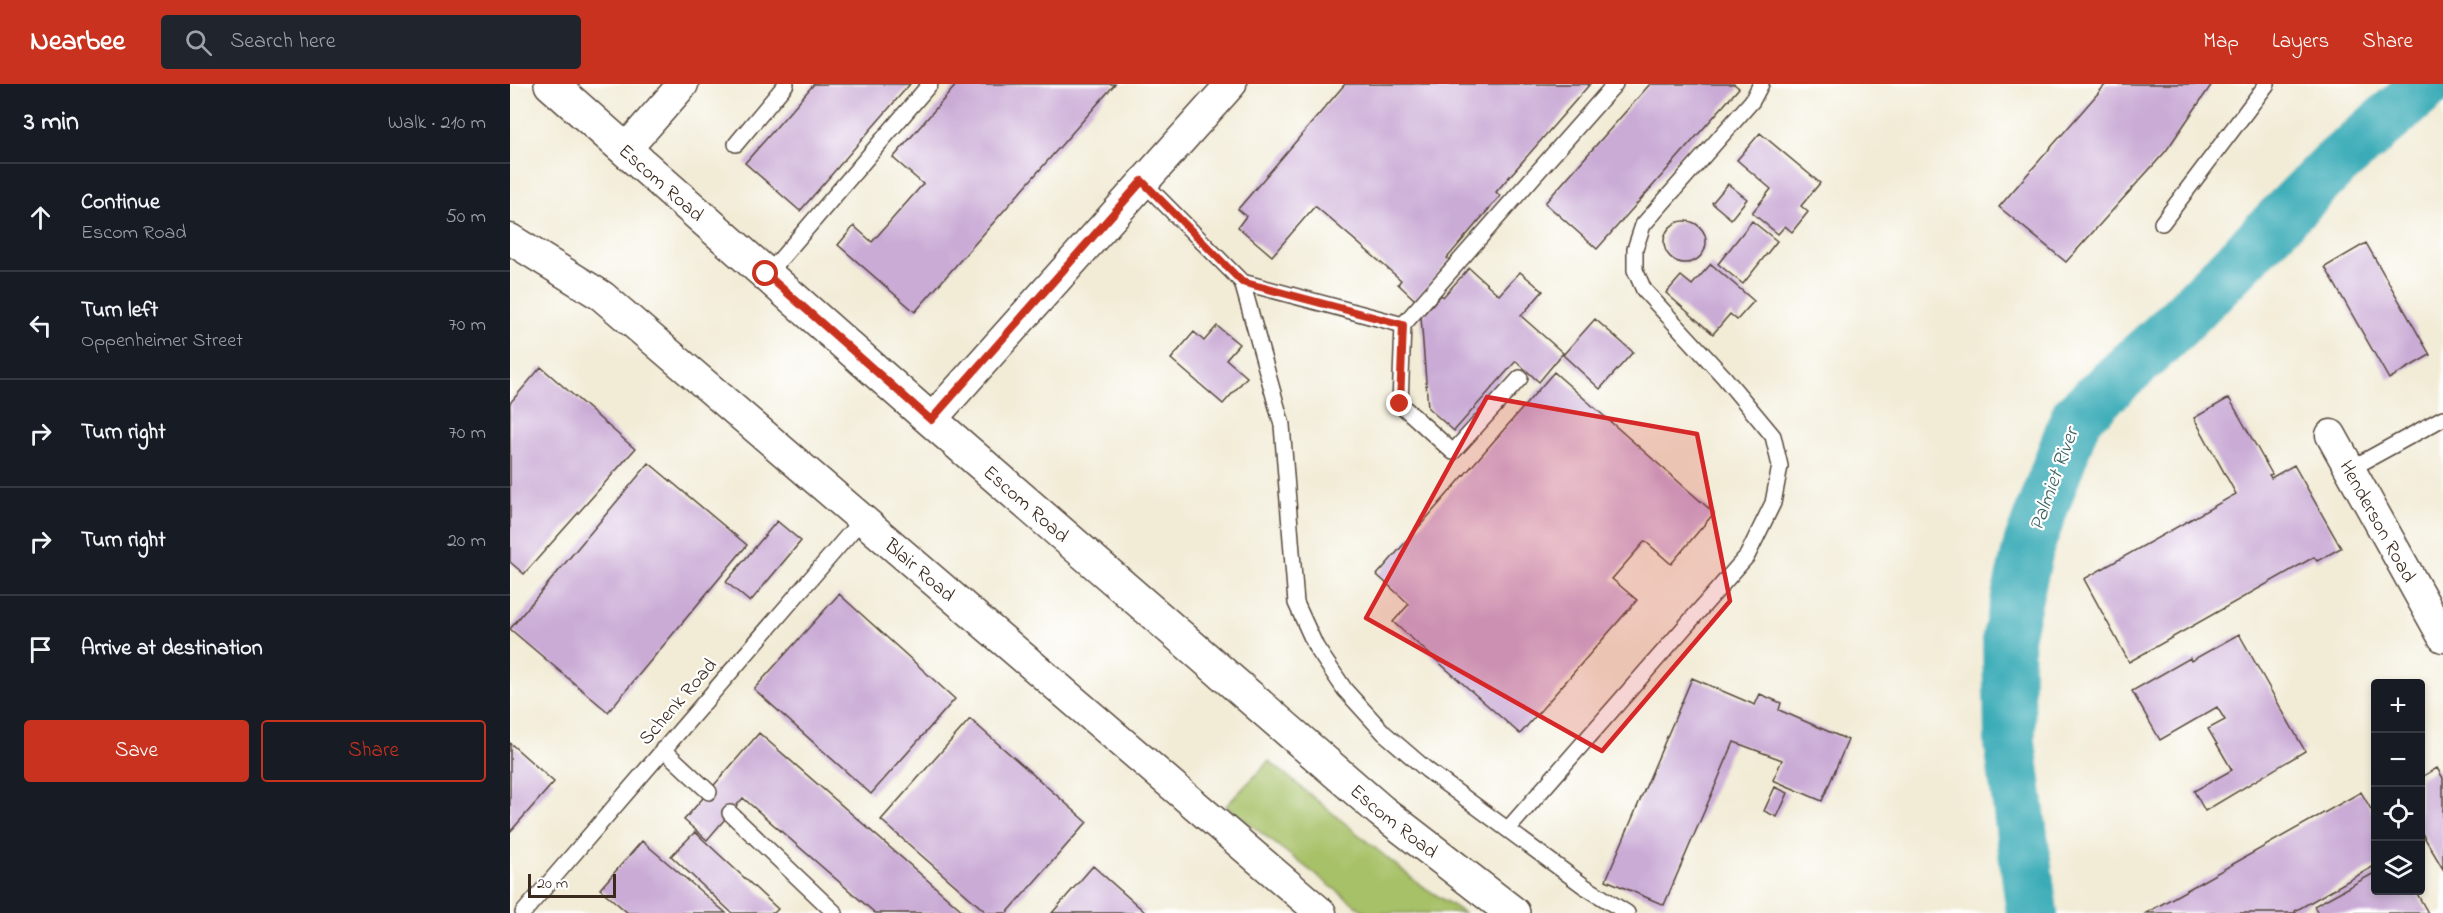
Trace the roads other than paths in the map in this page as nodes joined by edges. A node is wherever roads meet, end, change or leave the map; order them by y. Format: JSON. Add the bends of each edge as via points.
{"nodes":[{"id":1,"x":551,"y":84,"type":"edge"},
{"id":2,"x":683,"y":84,"type":"edge"},
{"id":3,"x":786,"y":84,"type":"edge"},
{"id":4,"x":930,"y":84,"type":"edge"},
{"id":5,"x":1231,"y":84,"type":"edge"},
{"id":6,"x":1614,"y":84,"type":"edge"},
{"id":7,"x":1761,"y":84,"type":"edge"},
{"id":8,"x":2267,"y":84,"type":"edge"},
{"id":9,"x":736,"y":144,"type":"dead end"},
{"id":10,"x":626,"y":149,"type":"junction"},
{"id":11,"x":1142,"y":181,"type":"junction"},
{"id":12,"x":2162,"y":223,"type":"dead end"},
{"id":13,"x":514,"y":248,"type":"edge"},
{"id":14,"x":766,"y":274,"type":"junction"},
{"id":15,"x":1242,"y":282,"type":"junction"},
{"id":16,"x":1403,"y":325,"type":"junction"},
{"id":17,"x":1520,"y":378,"type":"dead end"},
{"id":18,"x":2443,"y":418,"type":"edge"},
{"id":19,"x":931,"y":420,"type":"junction"},
{"id":20,"x":2331,"y":435,"type":"dead end"},
{"id":21,"x":2350,"y":469,"type":"junction"},
{"id":22,"x":863,"y":518,"type":"junction"},
{"id":23,"x":2443,"y":637,"type":"edge"},
{"id":24,"x":663,"y":749,"type":"junction"},
{"id":25,"x":709,"y":792,"type":"dead end"},
{"id":26,"x":730,"y":813,"type":"dead end"},
{"id":27,"x":1508,"y":830,"type":"junction"},
{"id":28,"x":523,"y":913,"type":"edge"},
{"id":29,"x":835,"y":913,"type":"edge"},
{"id":30,"x":1321,"y":913,"type":"edge"},
{"id":31,"x":1512,"y":913,"type":"edge"},
{"id":32,"x":1627,"y":913,"type":"edge"}],
"edges":[{"from":1,"to":10,"type":"street","name":"Escom Road"},
{"from":2,"to":10,"type":"street"},
{"from":3,"to":9,"type":"lane"},
{"from":4,"to":14,"type":"lane"},
{"from":5,"to":11,"type":"street"},
{"from":6,"to":16,"type":"lane"},
{"from":7,"to":27,"type":"lane","via":[[1752,102],[1643,225],[1635,249],[1635,270],[1644,290],[1773,436],[1780,466],[1773,503],[1747,556]]},
{"from":8,"to":12,"type":"lane"},
{"from":10,"to":14,"type":"street","name":"Escom Road"},
{"from":11,"to":15,"type":"lane"},
{"from":11,"to":19,"type":"street"},
{"from":13,"to":22,"type":"street","name":"Blair Road","via":[[602,296]]},
{"from":14,"to":19,"type":"street","name":"Escom Road"},
{"from":15,"to":16,"type":"lane"},
{"from":15,"to":27,"type":"lane","via":[[1282,425],[1296,603],[1316,647],[1345,690],[1384,734]]},
{"from":16,"to":17,"type":"lane","via":[[1400,404],[1454,452]]},
{"from":18,"to":21,"type":"lane"},
{"from":19,"to":31,"type":"street","name":"Escom Road","via":[[1381,811]]},
{"from":20,"to":21,"type":"street","name":"Henderson Road"},
{"from":21,"to":23,"type":"street","name":"Henderson Road"},
{"from":22,"to":24,"type":"lane","name":"Schenk Road"},
{"from":22,"to":30,"type":"street","name":"Blair Road"},
{"from":24,"to":25,"type":"lane"},
{"from":24,"to":28,"type":"lane","name":"Schenk Road"},
{"from":26,"to":29,"type":"lane"},
{"from":27,"to":32,"type":"lane"}]}
